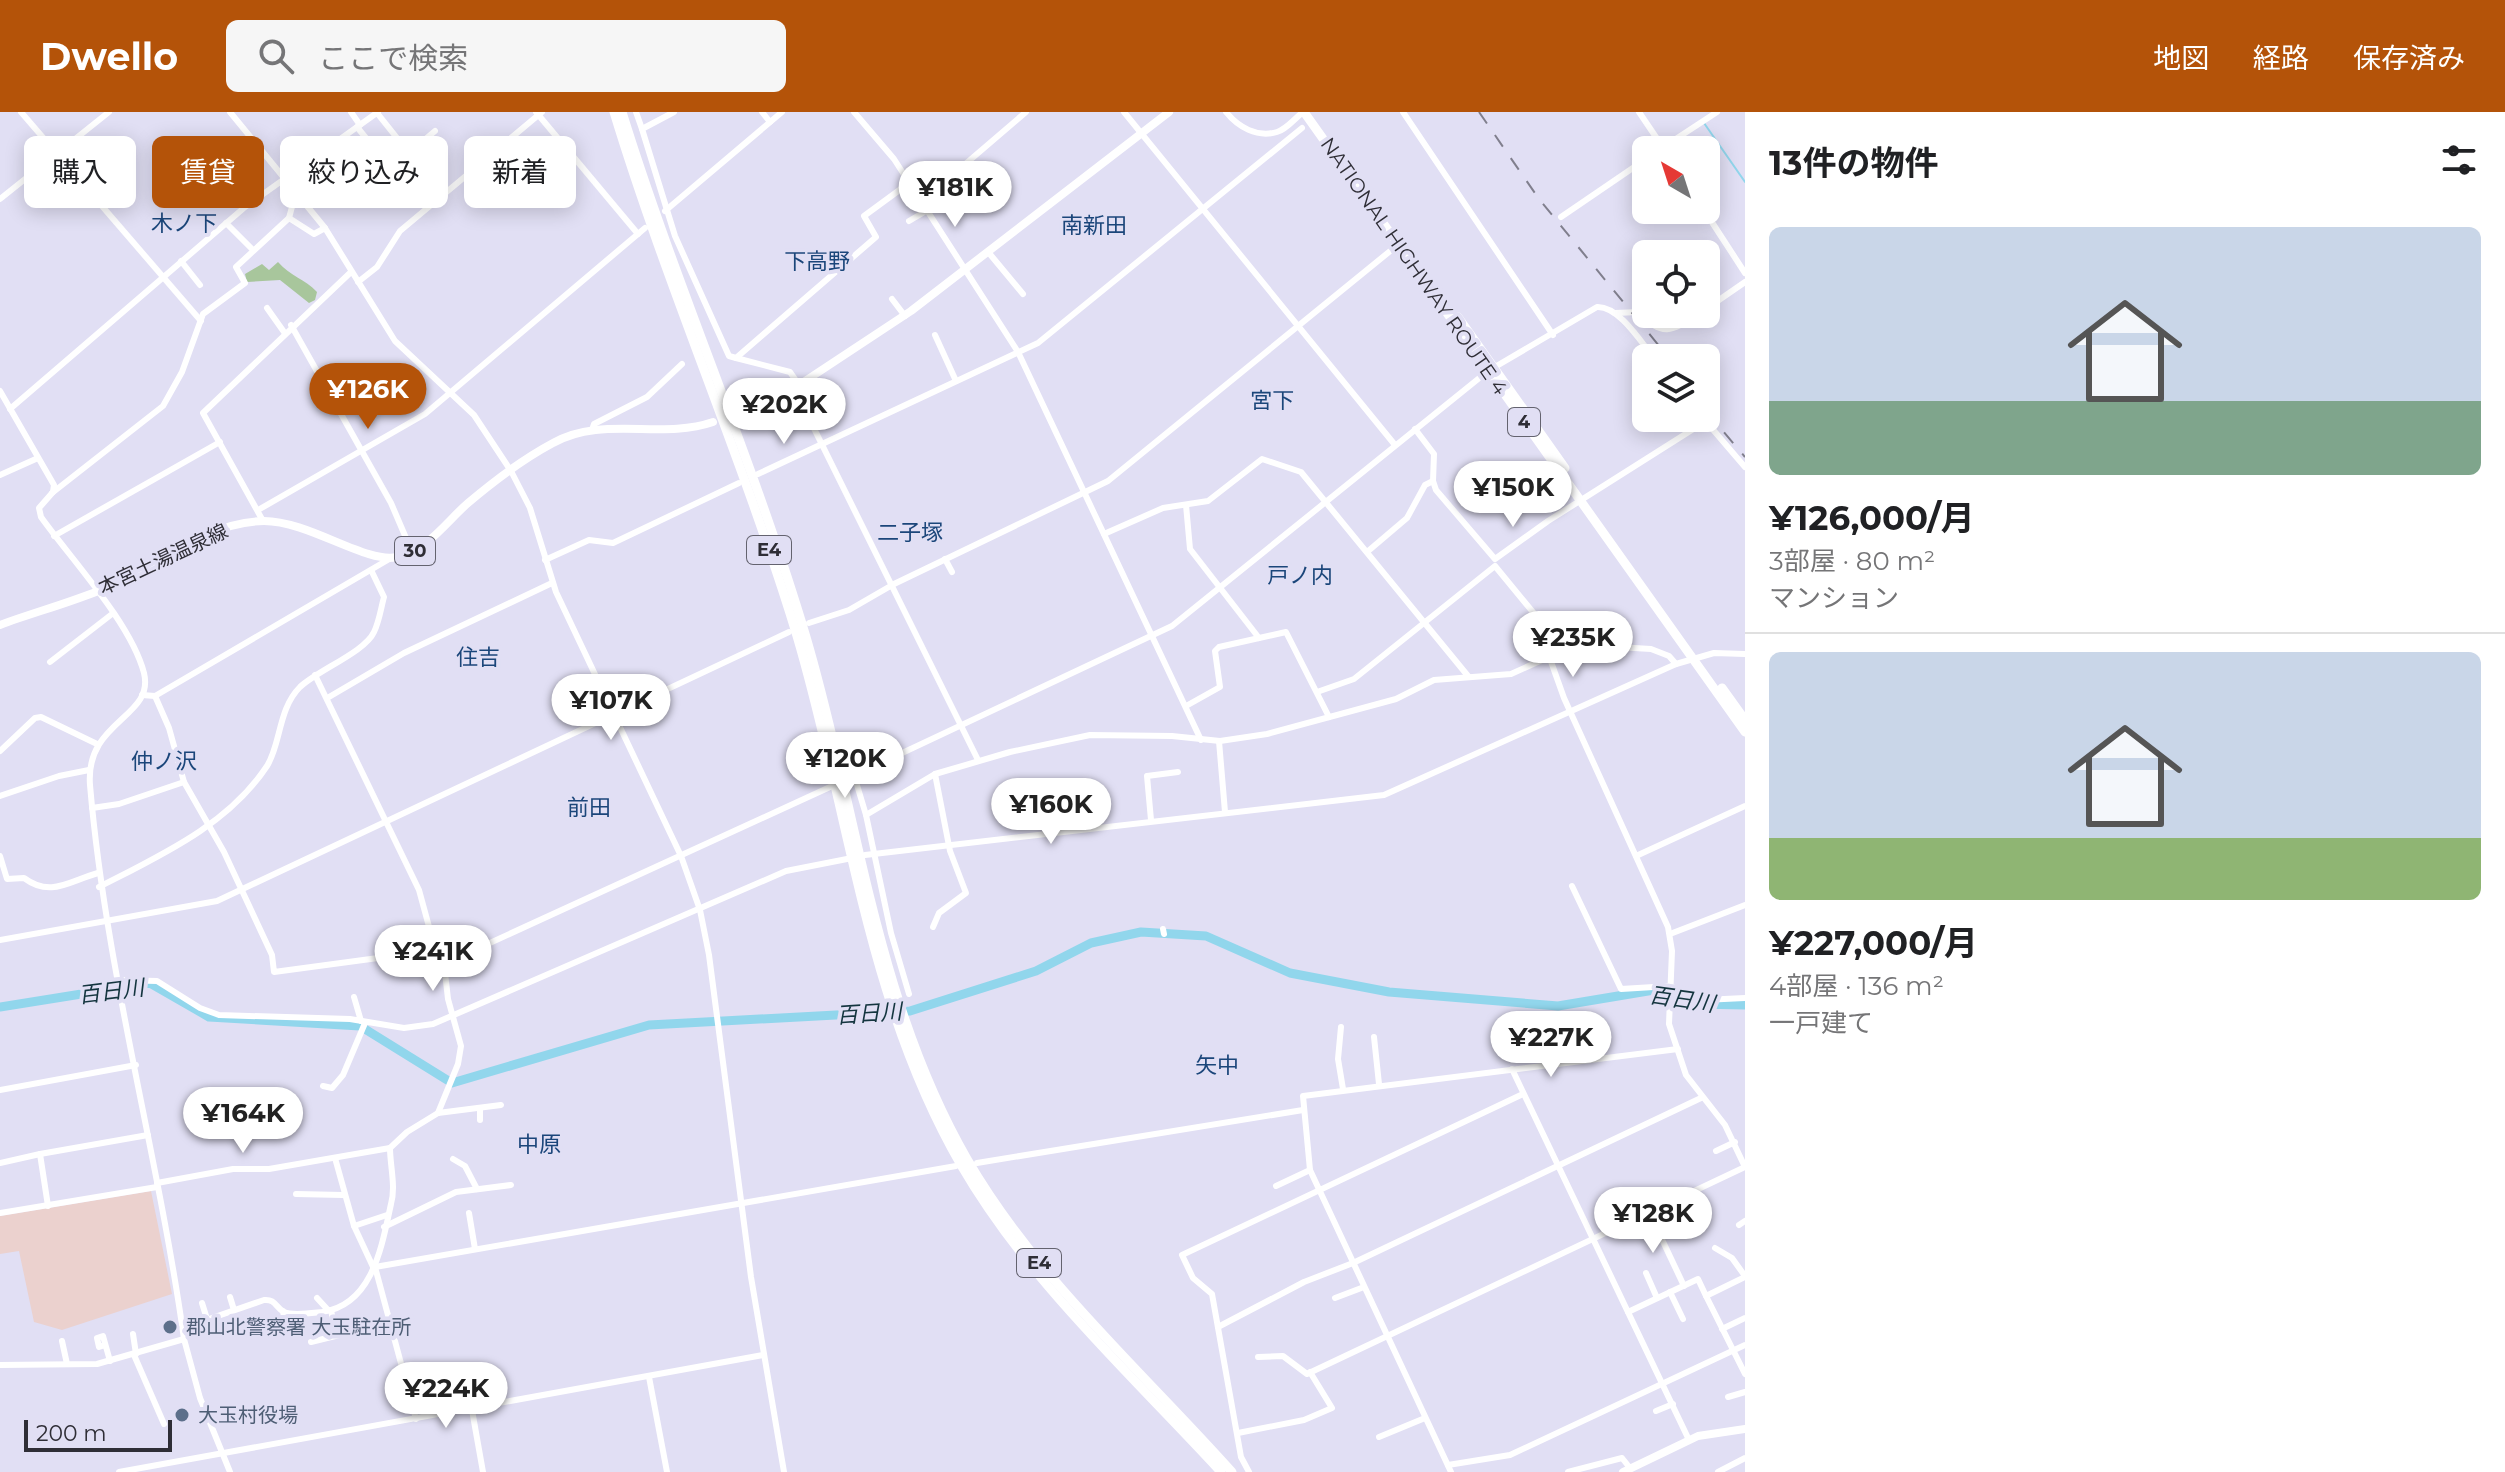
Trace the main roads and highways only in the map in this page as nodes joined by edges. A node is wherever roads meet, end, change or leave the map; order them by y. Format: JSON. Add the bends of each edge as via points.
{"nodes":[{"id":1,"x":614,"y":112,"type":"edge"},
{"id":2,"x":622,"y":112,"type":"edge"},
{"id":3,"x":1169,"y":112,"type":"edge"},
{"id":4,"x":1304,"y":112,"type":"edge"},
{"id":5,"x":1312,"y":112,"type":"edge"},
{"id":6,"x":1491,"y":369,"type":"junction"},
{"id":7,"x":737,"y":413,"type":"dead end"},
{"id":8,"x":713,"y":422,"type":"dead end"},
{"id":9,"x":0,"y":625,"type":"edge"},
{"id":10,"x":1697,"y":657,"type":"junction"},
{"id":11,"x":1745,"y":720,"type":"edge"},
{"id":12,"x":1745,"y":732,"type":"edge"},
{"id":13,"x":892,"y":999,"type":"junction"},
{"id":14,"x":897,"y":1016,"type":"junction"},
{"id":15,"x":1745,"y":1429,"type":"edge"},
{"id":16,"x":1626,"y":1470,"type":"edge"},
{"id":17,"x":1221,"y":1472,"type":"edge"},
{"id":18,"x":1232,"y":1472,"type":"edge"}],
"edges":[{"from":1,"to":13,"type":"highway","number":"E4","via":[[797,638]]},
{"from":2,"to":13,"type":"highway","number":"E4","via":[[794,598],[829,721]]},
{"from":3,"to":7,"type":"main road","via":[[905,316],[796,386]]},
{"from":4,"to":6,"type":"highway","name":"NATIONAL HIGHWAY ROUTE 4","number":"4"},
{"from":5,"to":6,"type":"highway","name":"NATIONAL HIGHWAY ROUTE 4","number":"4"},
{"from":6,"to":10,"type":"highway","name":"NATIONAL HIGHWAY ROUTE 4","number":"4"},
{"from":8,"to":9,"type":"main road","name":"本宮土湯温泉線","number":"30","via":[[668,432],[592,430],[557,440],[412,552],[391,558],[301,526],[263,521],[213,532],[99,591]]},
{"from":10,"to":11,"type":"highway","name":"NATIONAL HIGHWAY ROUTE 4","number":"4"},
{"from":10,"to":12,"type":"highway","name":"NATIONAL HIGHWAY ROUTE 4","number":"4"},
{"from":13,"to":14,"type":"highway","number":"E4"},
{"from":14,"to":17,"type":"highway","number":"E4","via":[[941,1128],[1002,1228],[1076,1319]]},
{"from":14,"to":18,"type":"highway","number":"E4","via":[[948,1124],[1008,1222],[1082,1313]]},
{"from":15,"to":16,"type":"main road","via":[[1689,1440]]}]}
